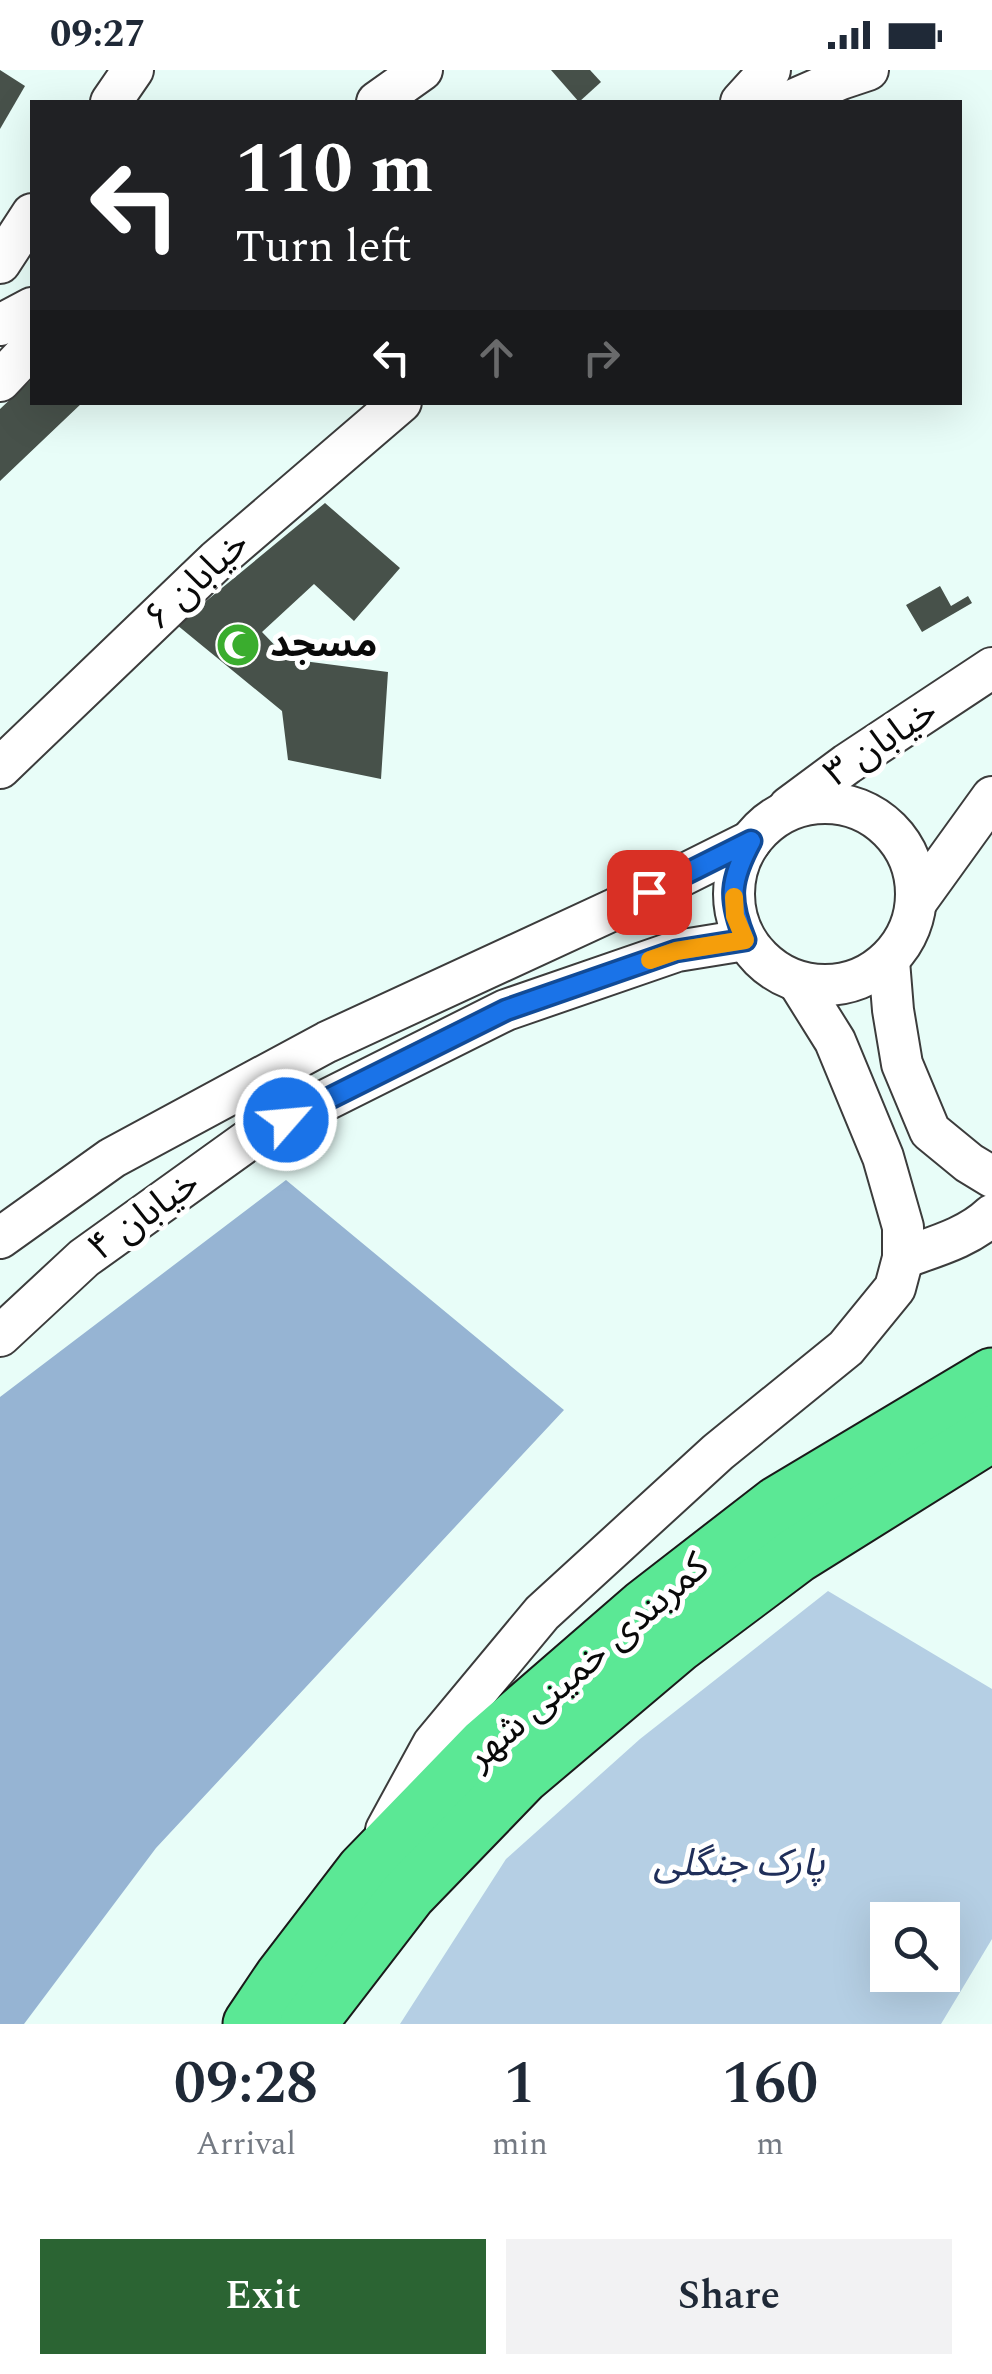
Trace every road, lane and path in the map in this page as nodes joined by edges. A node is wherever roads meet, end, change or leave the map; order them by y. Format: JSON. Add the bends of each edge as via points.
{"nodes":[{"id":1,"x":134,"y":70,"type":"edge"},
{"id":2,"x":144,"y":70,"type":"edge"},
{"id":3,"x":422,"y":70,"type":"edge"},
{"id":4,"x":770,"y":70,"type":"edge"},
{"id":5,"x":868,"y":70,"type":"edge"},
{"id":6,"x":112,"y":100,"type":"edge"},
{"id":7,"x":134,"y":100,"type":"edge"},
{"id":8,"x":380,"y":100,"type":"edge"},
{"id":9,"x":742,"y":100,"type":"edge"},
{"id":10,"x":792,"y":100,"type":"edge"},
{"id":11,"x":30,"y":217,"type":"edge"},
{"id":12,"x":0,"y":263,"type":"edge"},
{"id":13,"x":30,"y":309,"type":"edge"},
{"id":14,"x":0,"y":325,"type":"edge"},
{"id":15,"x":30,"y":349,"type":"edge"},
{"id":16,"x":0,"y":382,"type":"edge"},
{"id":17,"x":397,"y":405,"type":"edge"},
{"id":18,"x":992,"y":668,"type":"edge"},
{"id":19,"x":0,"y":768,"type":"edge"},
{"id":20,"x":992,"y":797,"type":"edge"},
{"id":21,"x":761,"y":830,"type":"junction"},
{"id":22,"x":917,"y":901,"type":"junction"},
{"id":23,"x":745,"y":940,"type":"junction"},
{"id":24,"x":889,"y":961,"type":"junction"},
{"id":25,"x":800,"y":985,"type":"junction"},
{"id":26,"x":930,"y":1131,"type":"junction"},
{"id":27,"x":882,"y":1157,"type":"junction"},
{"id":28,"x":992,"y":1177,"type":"edge"},
{"id":29,"x":992,"y":1215,"type":"edge"},
{"id":30,"x":0,"y":1238,"type":"edge"},
{"id":31,"x":903,"y":1258,"type":"junction"},
{"id":32,"x":0,"y":1336,"type":"edge"},
{"id":33,"x":992,"y":1376,"type":"edge"},
{"id":34,"x":992,"y":1433,"type":"edge"},
{"id":35,"x":364,"y":1871,"type":"junction"},
{"id":36,"x":251,"y":2024,"type":"edge"},
{"id":37,"x":308,"y":2024,"type":"edge"}],
"edges":[{"from":1,"to":6,"type":"lane"},
{"from":2,"to":7,"type":"lane"},
{"from":3,"to":8,"type":"lane"},
{"from":4,"to":9,"type":"lane"},
{"from":5,"to":10,"type":"lane"},
{"from":11,"to":12,"type":"lane"},
{"from":13,"to":14,"type":"lane"},
{"from":15,"to":16,"type":"lane"},
{"from":17,"to":19,"type":"lane","name":"خیابان ۶","via":[[217,560]]},
{"from":18,"to":21,"type":"lane","name":"خیابان ۳"},
{"from":20,"to":22,"type":"lane"},
{"from":21,"to":22,"type":"lane","via":[[795,808],[820,802],[870,814],[906,851]]},
{"from":21,"to":23,"type":"lane","via":[[738,864],[733,890]]},
{"from":21,"to":30,"type":"lane","name":"خیابان ۴","via":[[615,909],[327,1042],[112,1158]]},
{"from":22,"to":24,"type":"lane"},
{"from":23,"to":25,"type":"lane","via":[[761,960]]},
{"from":23,"to":32,"type":"lane","name":"خیابان ۴","via":[[676,951],[506,1010],[254,1136],[84,1258]]},
{"from":24,"to":25,"type":"lane","via":[[860,978]]},
{"from":24,"to":26,"type":"lane","via":[[902,1064]]},
{"from":25,"to":27,"type":"lane","via":[[835,1041]]},
{"from":26,"to":27,"type":"lane"},
{"from":26,"to":28,"type":"lane"},
{"from":27,"to":31,"type":"lane","via":[[903,1227]]},
{"from":29,"to":31,"type":"lane","via":[[948,1242]]},
{"from":31,"to":35,"type":"lane","via":[[895,1288],[846,1348],[718,1452],[542,1614],[433,1744]]},
{"from":33,"to":35,"type":"highway","name":"کمربندی خمینی شهر","via":[[778,1504],[645,1607],[486,1745]]},
{"from":34,"to":37,"type":"highway","name":"کمربندی خمینی شهر","via":[[797,1555],[677,1645],[522,1776],[408,1894]]},
{"from":35,"to":36,"type":"highway","name":"کمربندی خمینی شهر"}]}
